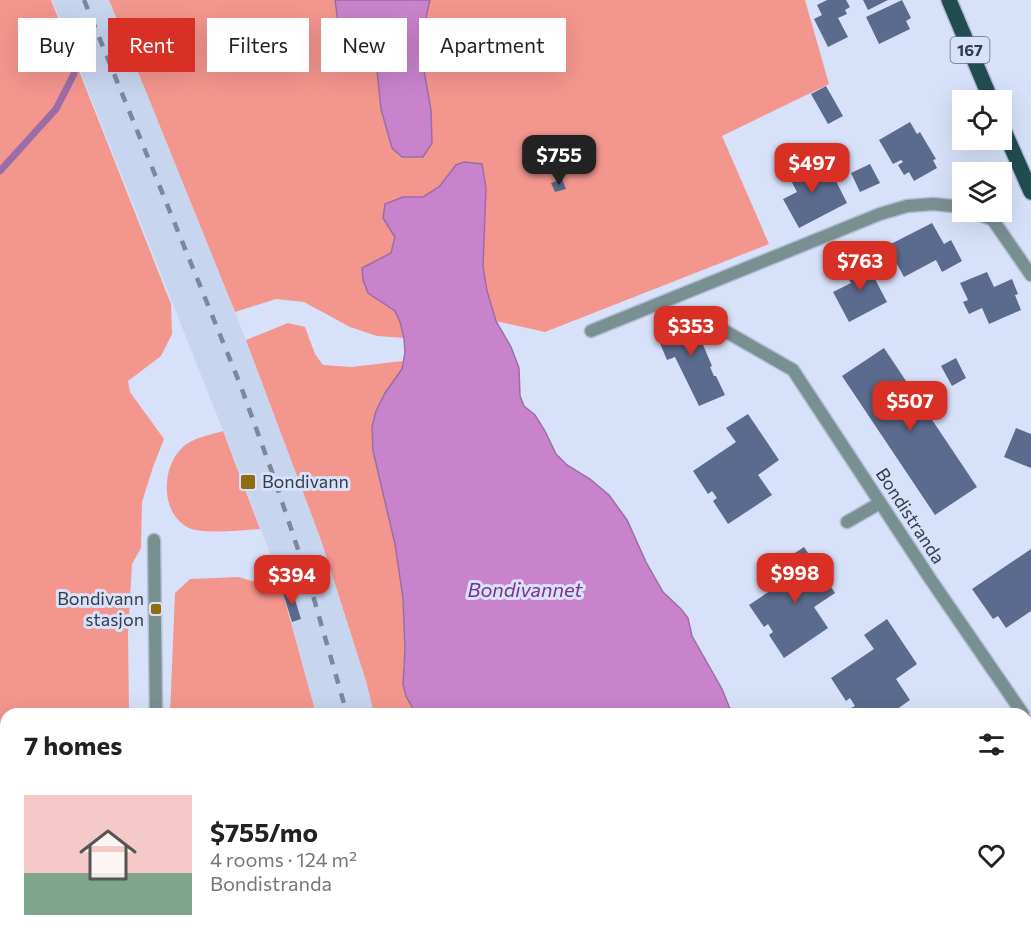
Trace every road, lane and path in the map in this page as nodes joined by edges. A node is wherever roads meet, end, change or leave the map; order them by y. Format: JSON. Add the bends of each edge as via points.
{"nodes":[{"id":1,"x":949,"y":0,"type":"edge"},
{"id":2,"x":987,"y":90,"type":"edge"},
{"id":3,"x":1012,"y":149,"type":"edge"},
{"id":4,"x":1031,"y":192,"type":"edge"},
{"id":5,"x":952,"y":206,"type":"edge"},
{"id":6,"x":994,"y":222,"type":"edge"},
{"id":7,"x":1031,"y":274,"type":"edge"},
{"id":8,"x":591,"y":331,"type":"dead end"},
{"id":9,"x":725,"y":331,"type":"dead end"},
{"id":10,"x":880,"y":503,"type":"junction"},
{"id":11,"x":847,"y":522,"type":"dead end"},
{"id":12,"x":153,"y":540,"type":"dead end"},
{"id":13,"x":156,"y":708,"type":"edge"},
{"id":14,"x":1019,"y":708,"type":"edge"}],
"edges":[{"from":1,"to":2,"type":"main road","number":"167"},
{"from":3,"to":4,"type":"main road"},
{"from":5,"to":8,"type":"street","via":[[907,206],[880,214]]},
{"from":6,"to":7,"type":"street"},
{"from":9,"to":10,"type":"street","name":"Bondistranda","via":[[793,370]]},
{"from":10,"to":11,"type":"street"},
{"from":10,"to":14,"type":"street","name":"Bondistranda"},
{"from":12,"to":13,"type":"street"}]}
